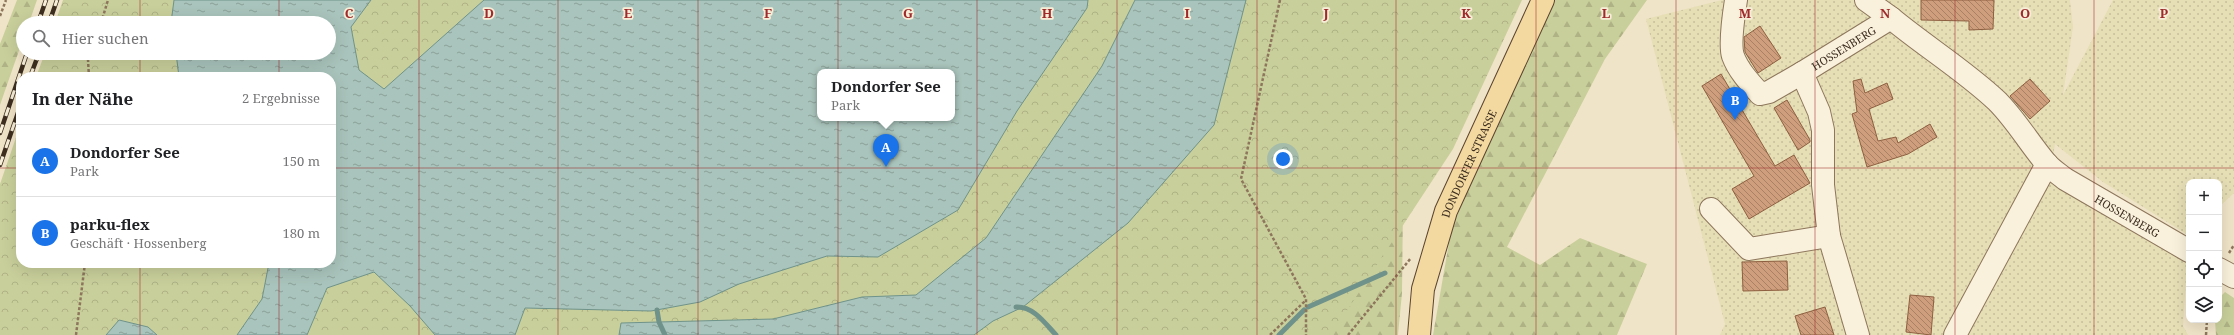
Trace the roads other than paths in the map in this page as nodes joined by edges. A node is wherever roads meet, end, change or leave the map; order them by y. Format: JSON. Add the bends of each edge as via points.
{"nodes":[{"id":1,"x":1543,"y":0,"type":"edge"},
{"id":2,"x":1736,"y":0,"type":"edge"},
{"id":3,"x":1866,"y":0,"type":"edge"},
{"id":4,"x":1891,"y":18,"type":"junction"},
{"id":5,"x":1802,"y":73,"type":"junction"},
{"id":6,"x":2047,"y":164,"type":"junction"},
{"id":7,"x":1711,"y":208,"type":"dead end"},
{"id":8,"x":1829,"y":236,"type":"junction"},
{"id":9,"x":2186,"y":249,"type":"edge"},
{"id":10,"x":2222,"y":271,"type":"edge"},
{"id":11,"x":2234,"y":277,"type":"edge"},
{"id":12,"x":1419,"y":335,"type":"edge"},
{"id":13,"x":1858,"y":335,"type":"edge"},
{"id":14,"x":1955,"y":335,"type":"edge"}],
"edges":[{"from":1,"to":12,"type":"main road","name":"DONDORFER STRASSE","via":[[1446,211],[1423,289]]},
{"from":2,"to":5,"type":"street","via":[[1732,55],[1747,80],[1760,94],[1769,92]]},
{"from":3,"to":4,"type":"street"},
{"from":4,"to":5,"type":"street","name":"HOSSENBERG"},
{"from":4,"to":6,"type":"street","name":"HOSSENBERG","via":[[1962,71],[1998,102]]},
{"from":5,"to":8,"type":"street","name":"HOSSENBERG","via":[[1824,130],[1823,185]]},
{"from":6,"to":9,"type":"street","name":"HOSSENBERG","via":[[2065,179]]},
{"from":6,"to":14,"type":"street"},
{"from":7,"to":8,"type":"street","via":[[1749,249]]},
{"from":8,"to":13,"type":"street","name":"HOSSENBERG"},
{"from":10,"to":11,"type":"street"}]}
